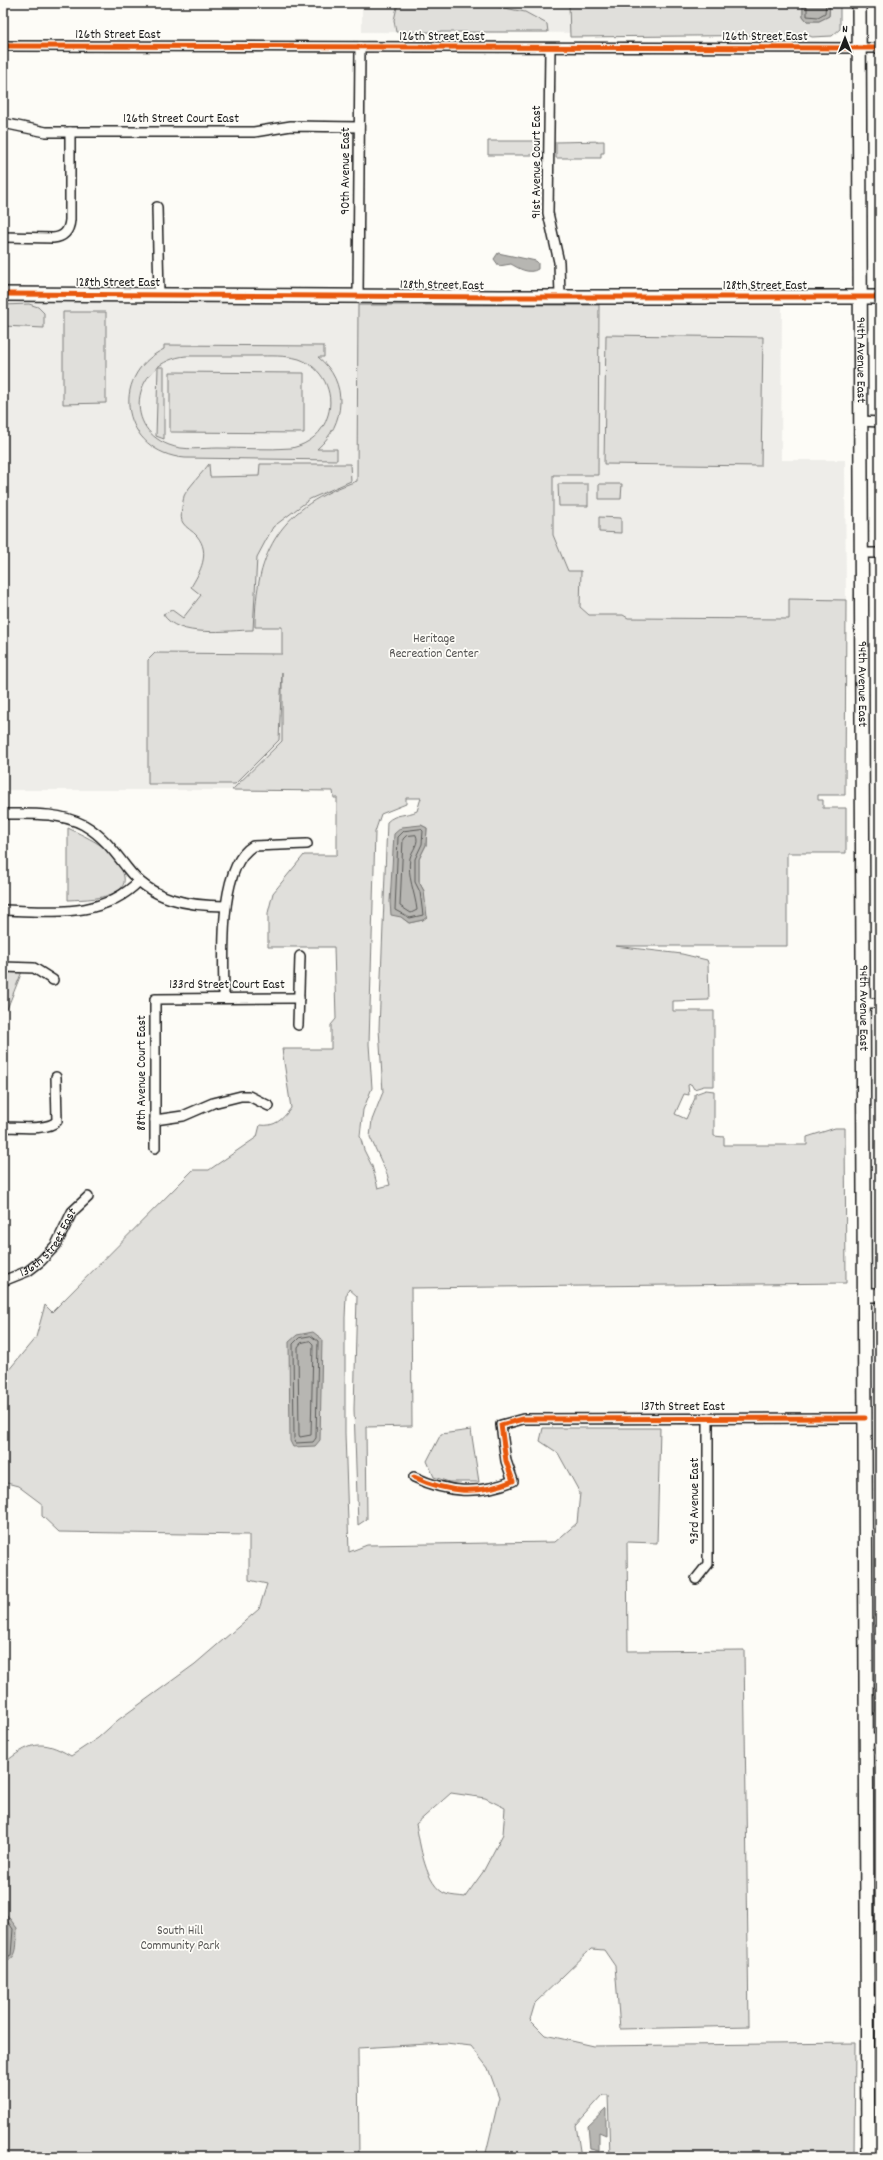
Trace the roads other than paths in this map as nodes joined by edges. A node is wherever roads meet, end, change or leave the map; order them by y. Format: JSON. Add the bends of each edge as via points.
{"nodes":[{"id":1,"x":859,"y":3,"type":"edge"},
{"id":2,"x":3,"y":46,"type":"edge"},
{"id":3,"x":360,"y":47,"type":"junction"},
{"id":4,"x":550,"y":48,"type":"junction"},
{"id":5,"x":859,"y":48,"type":"junction"},
{"id":6,"x":880,"y":48,"type":"edge"},
{"id":7,"x":3,"y":123,"type":"edge"},
{"id":8,"x":359,"y":127,"type":"junction"},
{"id":9,"x":70,"y":132,"type":"junction"},
{"id":10,"x":157,"y":207,"type":"dead end"},
{"id":11,"x":3,"y":237,"type":"edge"},
{"id":12,"x":3,"y":294,"type":"edge"},
{"id":13,"x":159,"y":294,"type":"junction"},
{"id":14,"x":358,"y":295,"type":"junction"},
{"id":15,"x":560,"y":297,"type":"junction"},
{"id":16,"x":860,"y":297,"type":"junction"},
{"id":17,"x":880,"y":297,"type":"edge"},
{"id":18,"x":861,"y":421,"type":"junction"},
{"id":19,"x":880,"y":422,"type":"edge"},
{"id":20,"x":861,"y":553,"type":"junction"},
{"id":21,"x":880,"y":553,"type":"edge"},
{"id":22,"x":3,"y":814,"type":"edge"},
{"id":23,"x":307,"y":844,"type":"dead end"},
{"id":24,"x":139,"y":881,"type":"junction"},
{"id":25,"x":226,"y":906,"type":"junction"},
{"id":26,"x":3,"y":910,"type":"edge"},
{"id":27,"x":300,"y":956,"type":"dead end"},
{"id":28,"x":3,"y":967,"type":"edge"},
{"id":29,"x":53,"y":980,"type":"dead end"},
{"id":30,"x":224,"y":998,"type":"junction"},
{"id":31,"x":299,"y":998,"type":"junction"},
{"id":32,"x":155,"y":999,"type":"joint"},
{"id":33,"x":864,"y":1003,"type":"junction"},
{"id":34,"x":880,"y":1003,"type":"edge"},
{"id":35,"x":298,"y":1025,"type":"dead end"},
{"id":36,"x":56,"y":1077,"type":"dead end"},
{"id":37,"x":268,"y":1106,"type":"dead end"},
{"id":38,"x":155,"y":1120,"type":"junction"},
{"id":39,"x":3,"y":1127,"type":"edge"},
{"id":40,"x":155,"y":1148,"type":"dead end"},
{"id":41,"x":88,"y":1197,"type":"dead end"},
{"id":42,"x":3,"y":1281,"type":"edge"},
{"id":43,"x":865,"y":1295,"type":"junction"},
{"id":44,"x":880,"y":1295,"type":"edge"},
{"id":45,"x":708,"y":1418,"type":"junction"},
{"id":46,"x":865,"y":1418,"type":"junction"},
{"id":47,"x":414,"y":1477,"type":"dead end"},
{"id":48,"x":696,"y":1579,"type":"dead end"},
{"id":49,"x":866,"y":1739,"type":"junction"},
{"id":50,"x":880,"y":1739,"type":"edge"},
{"id":51,"x":874,"y":2001,"type":"edge"},
{"id":52,"x":868,"y":2157,"type":"edge"}],
"edges":[{"from":1,"to":5,"type":"main road","name":"94th Avenue East"},
{"from":2,"to":3,"type":"street","name":"126th Street East"},
{"from":3,"to":4,"type":"street","name":"126th Street East"},
{"from":3,"to":8,"type":"street","name":"90th Avenue East"},
{"from":4,"to":5,"type":"street","name":"126th Street East"},
{"from":4,"to":15,"type":"street","name":"91st Avenue Court East","via":[[548,213],[559,262]]},
{"from":5,"to":6,"type":"street","name":"126th Street East"},
{"from":5,"to":16,"type":"main road","name":"94th Avenue East"},
{"from":7,"to":9,"type":"street","name":"126th Street Court East","via":[[32,131]]},
{"from":8,"to":9,"type":"street","name":"126th Street Court East","via":[[291,126],[254,132]]},
{"from":8,"to":14,"type":"street","name":"90th Avenue East"},
{"from":9,"to":11,"type":"street","via":[[70,220],[67,230],[60,237],[53,238]]},
{"from":10,"to":13,"type":"street"},
{"from":12,"to":13,"type":"main road","name":"128th Street East"},
{"from":13,"to":14,"type":"main road","name":"128th Street East"},
{"from":14,"to":15,"type":"main road","name":"128th Street East"},
{"from":15,"to":16,"type":"main road","name":"128th Street East"},
{"from":16,"to":17,"type":"main road","name":"128th Street East"},
{"from":16,"to":18,"type":"main road","name":"94th Avenue East"},
{"from":18,"to":19,"type":"street"},
{"from":18,"to":20,"type":"main road","name":"94th Avenue East"},
{"from":20,"to":21,"type":"street"},
{"from":20,"to":33,"type":"main road","name":"94th Avenue East"},
{"from":22,"to":24,"type":"street","via":[[53,815],[83,825],[108,842]]},
{"from":23,"to":25,"type":"street","via":[[260,845],[246,850],[238,860]]},
{"from":24,"to":25,"type":"street","via":[[160,895],[184,904]]},
{"from":24,"to":26,"type":"street","via":[[110,902],[86,910]]},
{"from":25,"to":30,"type":"street"},
{"from":27,"to":31,"type":"street"},
{"from":28,"to":29,"type":"street","via":[[34,968]]},
{"from":30,"to":31,"type":"street","name":"133rd Street Court East"},
{"from":30,"to":32,"type":"street","name":"133rd Street Court East"},
{"from":31,"to":35,"type":"street"},
{"from":32,"to":38,"type":"street","name":"88th Avenue Court East"},
{"from":33,"to":34,"type":"street"},
{"from":33,"to":43,"type":"main road","name":"94th Avenue East"},
{"from":36,"to":39,"type":"street","via":[[57,1121],[50,1126]]},
{"from":37,"to":38,"type":"street","via":[[249,1096],[242,1096],[213,1103],[183,1116]]},
{"from":38,"to":40,"type":"street","name":"88th Avenue Court East"},
{"from":41,"to":42,"type":"street","name":"136th Street East","via":[[72,1212],[56,1245],[41,1261],[28,1271]]},
{"from":43,"to":44,"type":"main road"},
{"from":43,"to":46,"type":"main road","name":"94th Avenue East"},
{"from":45,"to":46,"type":"street","name":"137th Street East"},
{"from":45,"to":47,"type":"street","name":"137th Street East","via":[[523,1419],[501,1425],[506,1461],[513,1481],[493,1488],[468,1491],[441,1488]]},
{"from":45,"to":48,"type":"street","name":"93rd Avenue East","via":[[708,1564]]},
{"from":46,"to":49,"type":"main road","name":"94th Avenue East"},
{"from":49,"to":50,"type":"street"},
{"from":49,"to":51,"type":"main road","name":"94th Avenue East"},
{"from":51,"to":52,"type":"main road","name":"94th Avenue East"}]}
